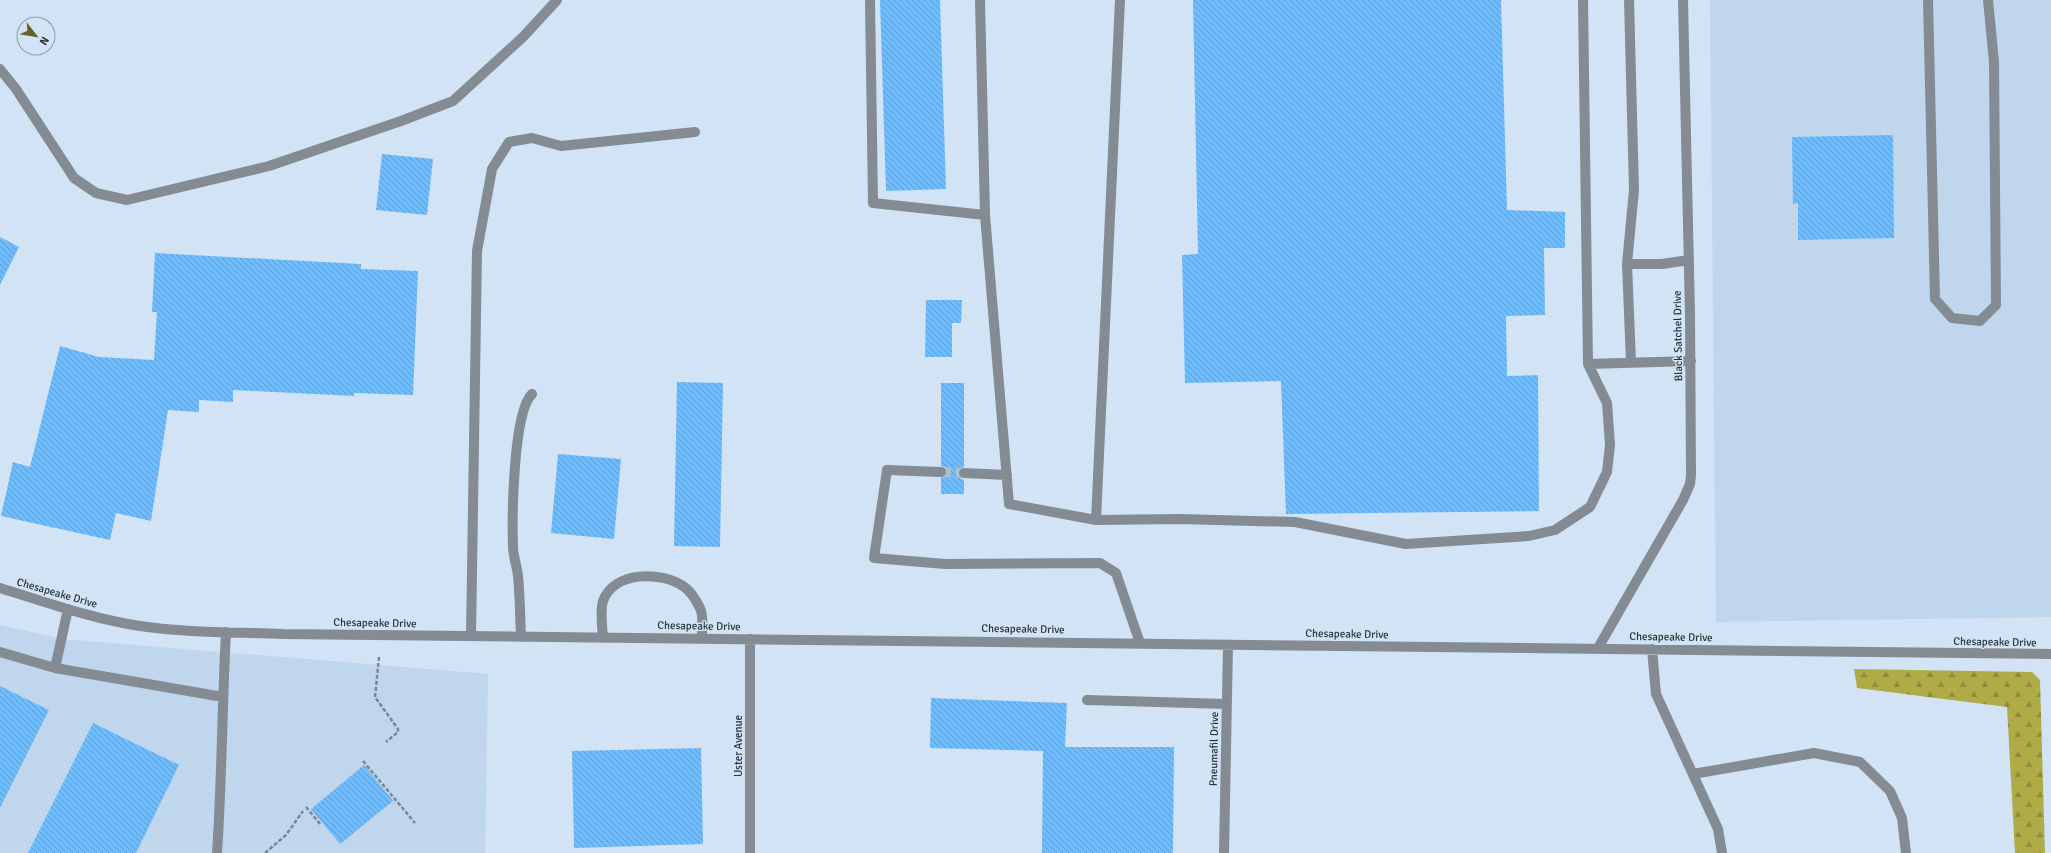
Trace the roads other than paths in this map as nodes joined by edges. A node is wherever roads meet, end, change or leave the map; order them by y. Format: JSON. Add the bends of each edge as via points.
{"nodes":[{"id":1,"x":557,"y":0,"type":"edge"},
{"id":2,"x":870,"y":0,"type":"edge"},
{"id":3,"x":980,"y":0,"type":"edge"},
{"id":4,"x":1120,"y":0,"type":"edge"},
{"id":5,"x":1583,"y":0,"type":"edge"},
{"id":6,"x":1629,"y":0,"type":"edge"},
{"id":7,"x":1682,"y":0,"type":"edge"},
{"id":8,"x":1928,"y":0,"type":"edge"},
{"id":9,"x":1988,"y":0,"type":"edge"},
{"id":10,"x":0,"y":69,"type":"edge"},
{"id":11,"x":695,"y":132,"type":"dead end"},
{"id":12,"x":985,"y":215,"type":"junction"},
{"id":13,"x":1689,"y":260,"type":"junction"},
{"id":14,"x":1627,"y":264,"type":"junction"},
{"id":15,"x":1690,"y":361,"type":"junction"},
{"id":16,"x":1631,"y":362,"type":"junction"},
{"id":17,"x":1588,"y":364,"type":"junction"},
{"id":18,"x":532,"y":394,"type":"dead end"},
{"id":19,"x":941,"y":472,"type":"tunnel mouth"},
{"id":20,"x":964,"y":473,"type":"tunnel mouth"},
{"id":21,"x":1007,"y":475,"type":"junction"},
{"id":22,"x":1096,"y":520,"type":"junction"},
{"id":23,"x":0,"y":588,"type":"edge"},
{"id":24,"x":68,"y":609,"type":"junction"},
{"id":25,"x":226,"y":632,"type":"junction"},
{"id":26,"x":471,"y":636,"type":"junction"},
{"id":27,"x":521,"y":636,"type":"junction"},
{"id":28,"x":602,"y":637,"type":"junction"},
{"id":29,"x":702,"y":638,"type":"junction"},
{"id":30,"x":750,"y":639,"type":"junction"},
{"id":31,"x":1140,"y":643,"type":"junction"},
{"id":32,"x":1228,"y":644,"type":"junction"},
{"id":33,"x":1598,"y":648,"type":"junction"},
{"id":34,"x":1652,"y":648,"type":"junction"},
{"id":35,"x":0,"y":652,"type":"edge"},
{"id":36,"x":2051,"y":654,"type":"edge"},
{"id":37,"x":55,"y":668,"type":"junction"},
{"id":38,"x":223,"y":697,"type":"junction"},
{"id":39,"x":1087,"y":700,"type":"dead end"},
{"id":40,"x":1227,"y":704,"type":"junction"},
{"id":41,"x":1693,"y":774,"type":"junction"},
{"id":42,"x":217,"y":853,"type":"edge"},
{"id":43,"x":750,"y":853,"type":"edge"},
{"id":44,"x":1224,"y":853,"type":"edge"},
{"id":45,"x":1722,"y":853,"type":"edge"},
{"id":46,"x":1906,"y":853,"type":"edge"}],
"edges":[{"from":1,"to":10,"type":"street","via":[[523,37],[453,101],[269,166],[126,200],[96,193],[74,178],[16,89]]},
{"from":2,"to":12,"type":"street","via":[[873,204]]},
{"from":3,"to":12,"type":"street"},
{"from":4,"to":22,"type":"street"},
{"from":5,"to":17,"type":"street"},
{"from":6,"to":14,"type":"street","via":[[1634,190]]},
{"from":7,"to":13,"type":"street","name":"Black Satchel Drive"},
{"from":8,"to":9,"type":"street","via":[[1935,299],[1952,318],[1980,321],[1996,305],[1994,62]]},
{"from":11,"to":26,"type":"street","via":[[560,146],[532,138],[509,142],[492,169],[477,251]]},
{"from":12,"to":21,"type":"street"},
{"from":13,"to":14,"type":"street","via":[[1662,264]]},
{"from":13,"to":15,"type":"street","name":"Black Satchel Drive"},
{"from":14,"to":16,"type":"street"},
{"from":15,"to":16,"type":"street"},
{"from":15,"to":33,"type":"street","name":"Black Satchel Drive","via":[[1690,484]]},
{"from":16,"to":17,"type":"street"},
{"from":17,"to":22,"type":"street","via":[[1608,403],[1610,445],[1607,472],[1590,507],[1555,530],[1529,536],[1406,544],[1295,522]]},
{"from":18,"to":27,"type":"street","via":[[524,405],[521,416],[516,456],[513,547],[518,576]]},
{"from":19,"to":31,"type":"street","via":[[887,470],[874,558],[945,564],[1100,563],[1116,573]]},
{"from":20,"to":21,"type":"street"},
{"from":21,"to":22,"type":"street","via":[[1009,504]]},
{"from":23,"to":24,"type":"street","name":"Chesapeake Drive"},
{"from":24,"to":25,"type":"street","name":"Chesapeake Drive","via":[[139,626]]},
{"from":24,"to":37,"type":"street"},
{"from":25,"to":26,"type":"street","name":"Chesapeake Drive"},
{"from":25,"to":38,"type":"street"},
{"from":26,"to":27,"type":"street","name":"Chesapeake Drive"},
{"from":27,"to":28,"type":"street","name":"Chesapeake Drive"},
{"from":28,"to":29,"type":"street","name":"Chesapeake Drive"},
{"from":28,"to":29,"type":"street","via":[[603,602],[608,592],[624,579],[656,577],[672,580],[684,587],[694,598],[701,610]]},
{"from":29,"to":30,"type":"street","name":"Chesapeake Drive"},
{"from":30,"to":31,"type":"street","name":"Chesapeake Drive"},
{"from":30,"to":43,"type":"street","name":"Uster Avenue"},
{"from":31,"to":32,"type":"street","name":"Chesapeake Drive"},
{"from":32,"to":33,"type":"street","name":"Chesapeake Drive"},
{"from":32,"to":40,"type":"street","name":"Pneumafil Drive"},
{"from":33,"to":34,"type":"street","name":"Chesapeake Drive"},
{"from":34,"to":36,"type":"street","name":"Chesapeake Drive"},
{"from":34,"to":41,"type":"street","via":[[1656,694]]},
{"from":35,"to":37,"type":"street"},
{"from":37,"to":38,"type":"street"},
{"from":38,"to":42,"type":"street"},
{"from":39,"to":40,"type":"street"},
{"from":40,"to":44,"type":"street","name":"Pneumafil Drive"},
{"from":41,"to":45,"type":"street","via":[[1718,829]]},
{"from":41,"to":46,"type":"street","via":[[1814,753],[1860,762],[1890,791],[1902,818]]}]}
